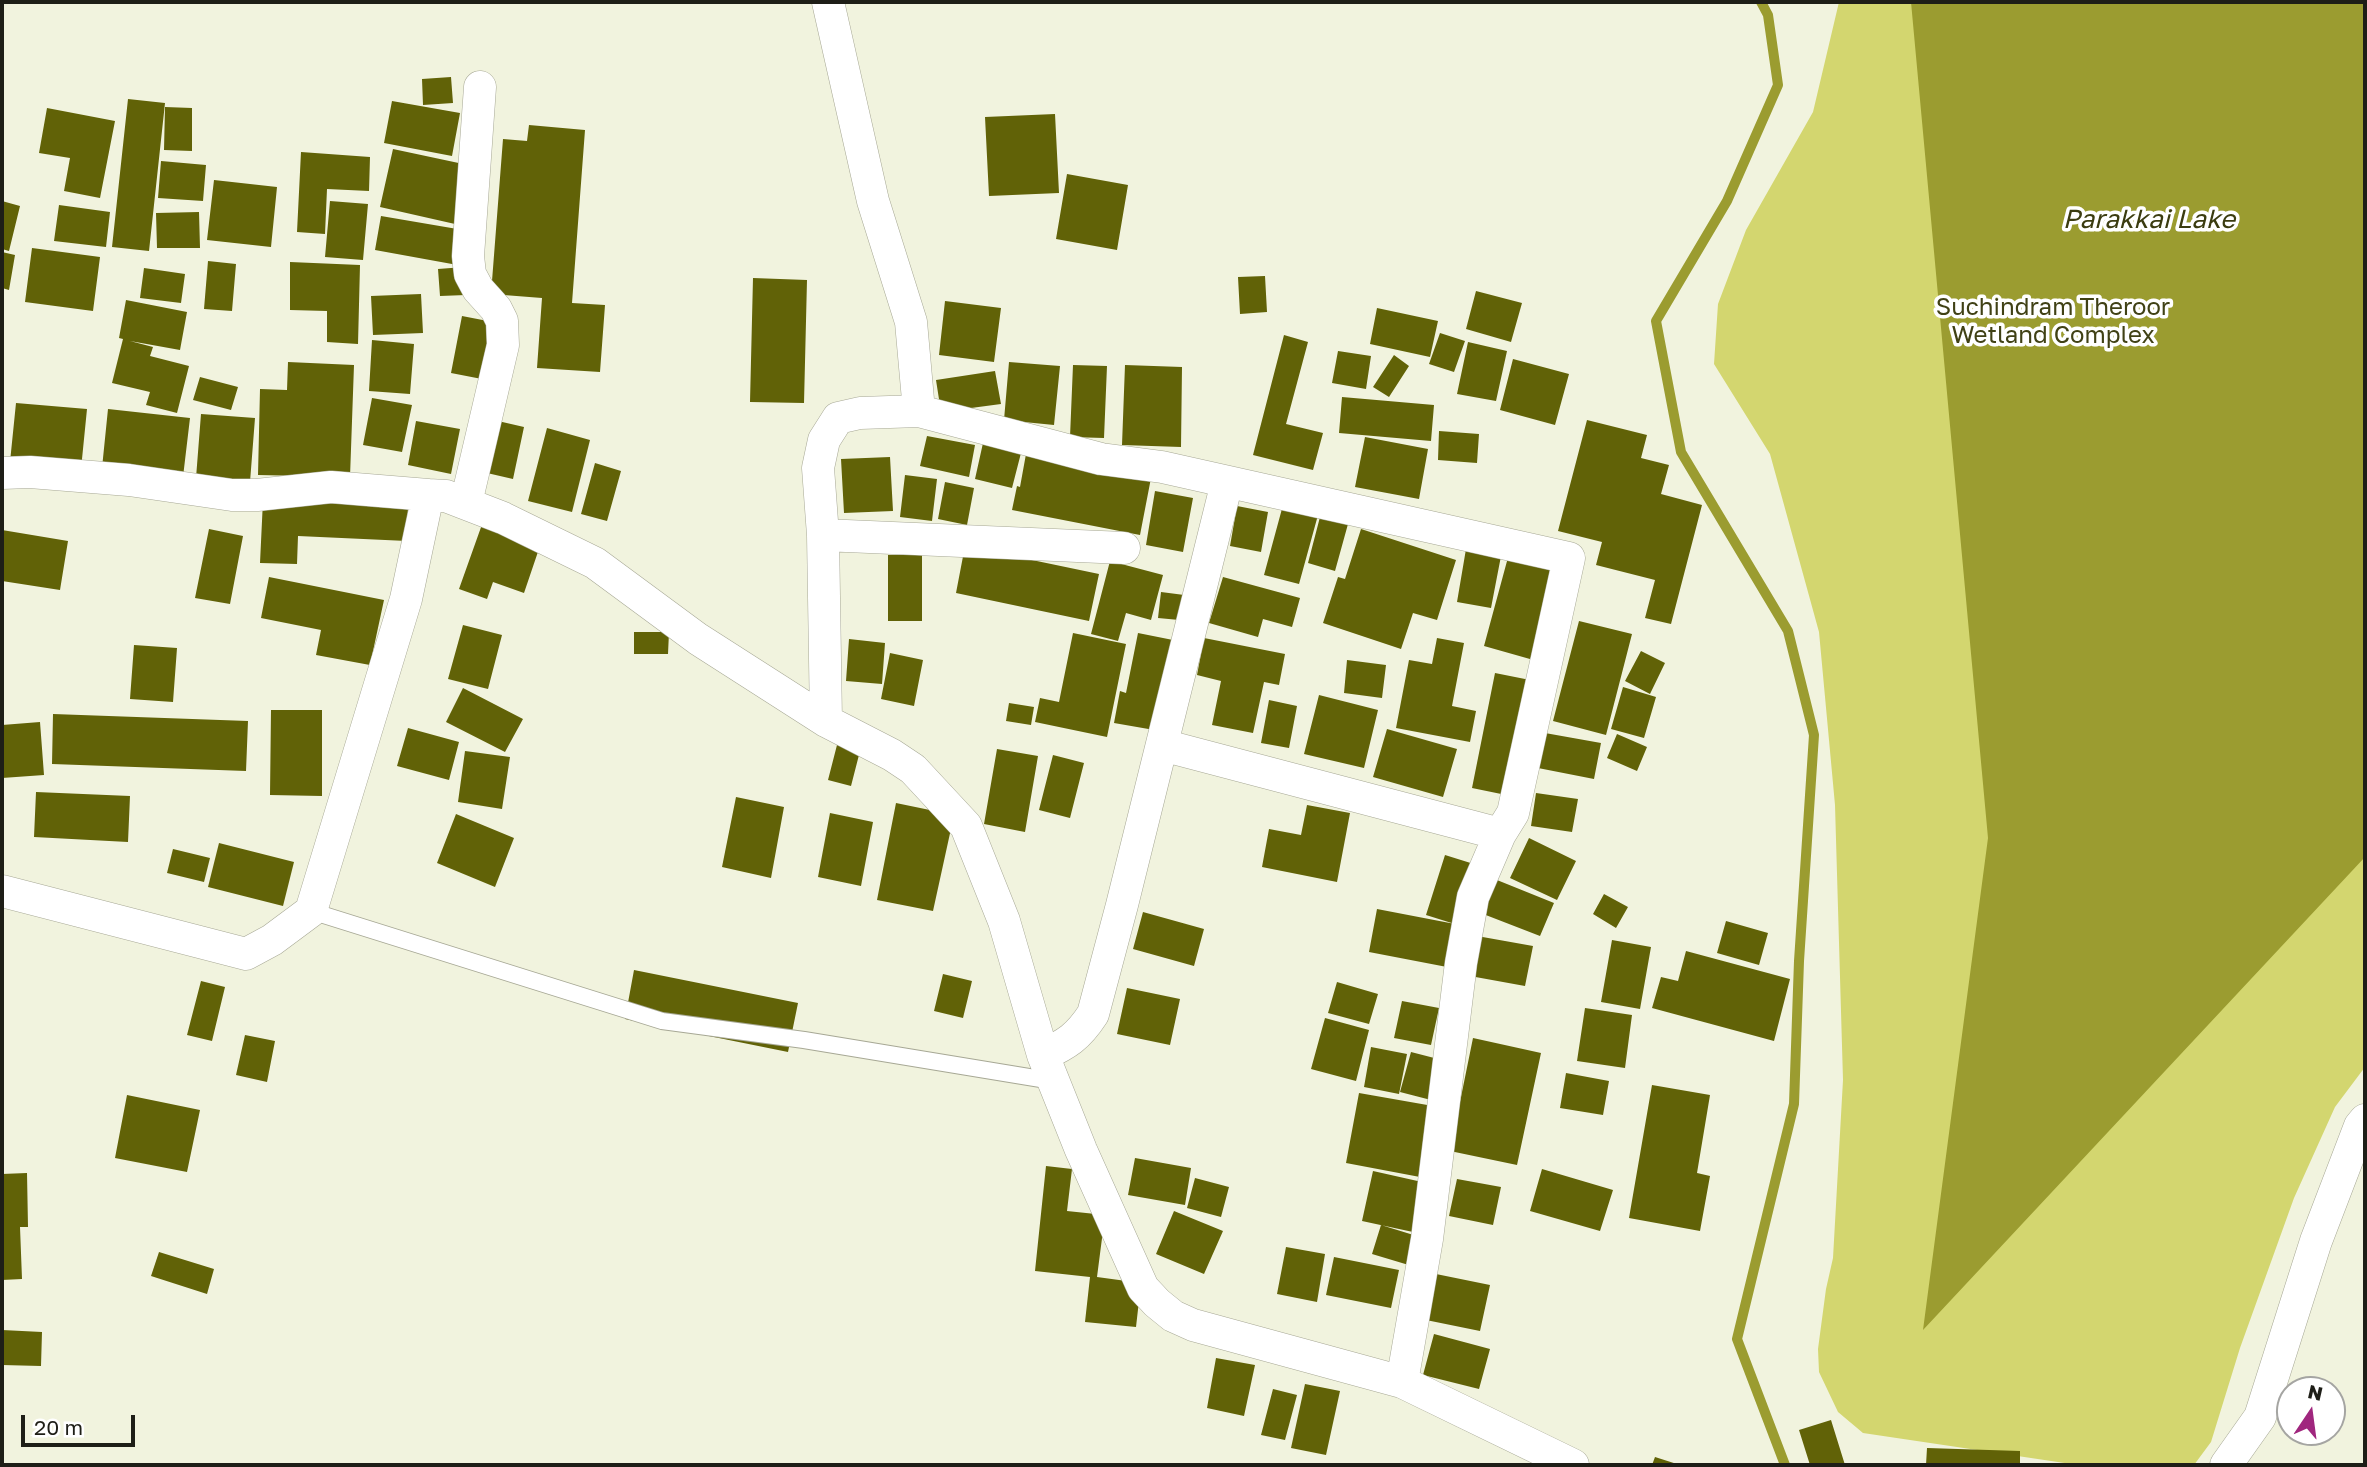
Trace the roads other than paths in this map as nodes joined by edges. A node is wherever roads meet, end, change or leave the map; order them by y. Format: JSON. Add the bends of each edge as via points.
{"nodes":[{"id":1,"x":828,"y":2,"type":"edge"},
{"id":2,"x":480,"y":87,"type":"dead end"},
{"id":3,"x":919,"y":411,"type":"junction"},
{"id":4,"x":2,"y":473,"type":"edge"},
{"id":5,"x":1227,"y":482,"type":"junction"},
{"id":6,"x":428,"y":495,"type":"junction"},
{"id":7,"x":466,"y":503,"type":"junction"},
{"id":8,"x":823,"y":535,"type":"junction"},
{"id":9,"x":1124,"y":548,"type":"dead end"},
{"id":10,"x":826,"y":721,"type":"junction"},
{"id":11,"x":1162,"y":745,"type":"junction"},
{"id":12,"x":1500,"y":834,"type":"junction"},
{"id":13,"x":2,"y":891,"type":"edge"},
{"id":14,"x":311,"y":911,"type":"junction"},
{"id":15,"x":1049,"y":1068,"type":"junction"},
{"id":16,"x":2365,"y":1120,"type":"edge"},
{"id":17,"x":1402,"y":1382,"type":"junction"},
{"id":18,"x":1573,"y":1465,"type":"edge"},
{"id":19,"x":2226,"y":1465,"type":"edge"}],
"edges":[{"from":1,"to":3,"type":"street","via":[[873,201],[911,322]]},
{"from":2,"to":7,"type":"street","via":[[468,256],[470,274],[502,321],[503,345]]},
{"from":3,"to":5,"type":"street","via":[[1101,459]]},
{"from":3,"to":8,"type":"street","via":[[860,413],[838,418],[830,428],[818,468]]},
{"from":4,"to":6,"type":"street","via":[[129,480],[232,495],[331,487]]},
{"from":5,"to":11,"type":"street"},
{"from":5,"to":12,"type":"street","via":[[1569,558],[1513,813]]},
{"from":6,"to":7,"type":"street"},
{"from":6,"to":14,"type":"street","via":[[406,599]]},
{"from":7,"to":10,"type":"street","via":[[595,563],[698,639]]},
{"from":8,"to":9,"type":"street"},
{"from":8,"to":10,"type":"street"},
{"from":10,"to":15,"type":"street","via":[[913,769],[966,826],[1004,920]]},
{"from":11,"to":12,"type":"street"},
{"from":11,"to":15,"type":"street","via":[[1093,1014]]},
{"from":12,"to":17,"type":"street","via":[[1473,897],[1461,963],[1427,1239]]},
{"from":13,"to":14,"type":"street","via":[[246,954]]},
{"from":14,"to":15,"type":"lane","via":[[662,1021]]},
{"from":15,"to":17,"type":"street","via":[[1143,1288],[1157,1303],[1173,1316],[1215,1332]]},
{"from":16,"to":19,"type":"street","via":[[2316,1241],[2260,1417]]},
{"from":17,"to":18,"type":"street"}]}
